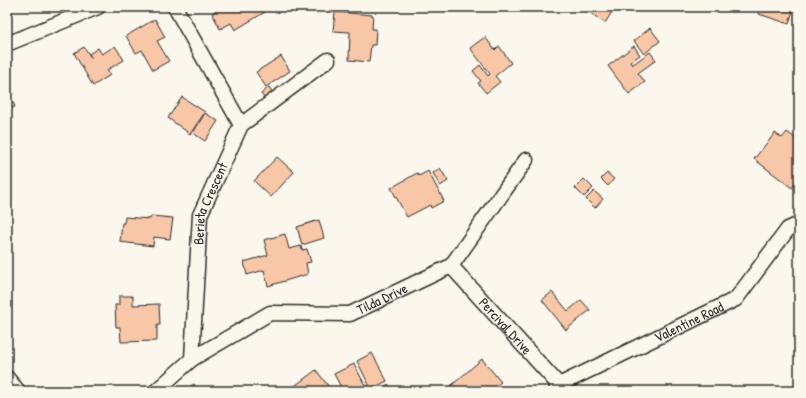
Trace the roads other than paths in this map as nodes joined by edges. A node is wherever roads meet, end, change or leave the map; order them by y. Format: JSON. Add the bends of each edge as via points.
{"nodes":[{"id":1,"x":98,"y":7,"type":"edge"},
{"id":2,"x":178,"y":13,"type":"edge"},
{"id":3,"x":7,"y":44,"type":"edge"},
{"id":4,"x":328,"y":60,"type":"dead end"},
{"id":5,"x":241,"y":125,"type":"junction"},
{"id":6,"x":526,"y":160,"type":"dead end"},
{"id":7,"x":799,"y":224,"type":"edge"},
{"id":8,"x":451,"y":266,"type":"junction"},
{"id":9,"x":192,"y":359,"type":"junction"},
{"id":10,"x":7,"y":378,"type":"edge"},
{"id":11,"x":557,"y":388,"type":"edge"},
{"id":12,"x":18,"y":391,"type":"edge"},
{"id":13,"x":156,"y":391,"type":"edge"}],
"edges":[{"from":1,"to":3,"type":"street"},
{"from":2,"to":5,"type":"street"},
{"from":4,"to":5,"type":"street"},
{"from":5,"to":9,"type":"street","name":"Berieta Crescent","via":[[200,215]]},
{"from":6,"to":8,"type":"street","name":"Tilda Drive"},
{"from":7,"to":11,"type":"street","name":"Valentine Road","via":[[788,229],[736,299]]},
{"from":8,"to":9,"type":"street","name":"Tilda Drive","via":[[350,314],[270,313]]},
{"from":8,"to":11,"type":"street","name":"Percival Drive"},
{"from":9,"to":13,"type":"street"},
{"from":10,"to":12,"type":"street"}]}
